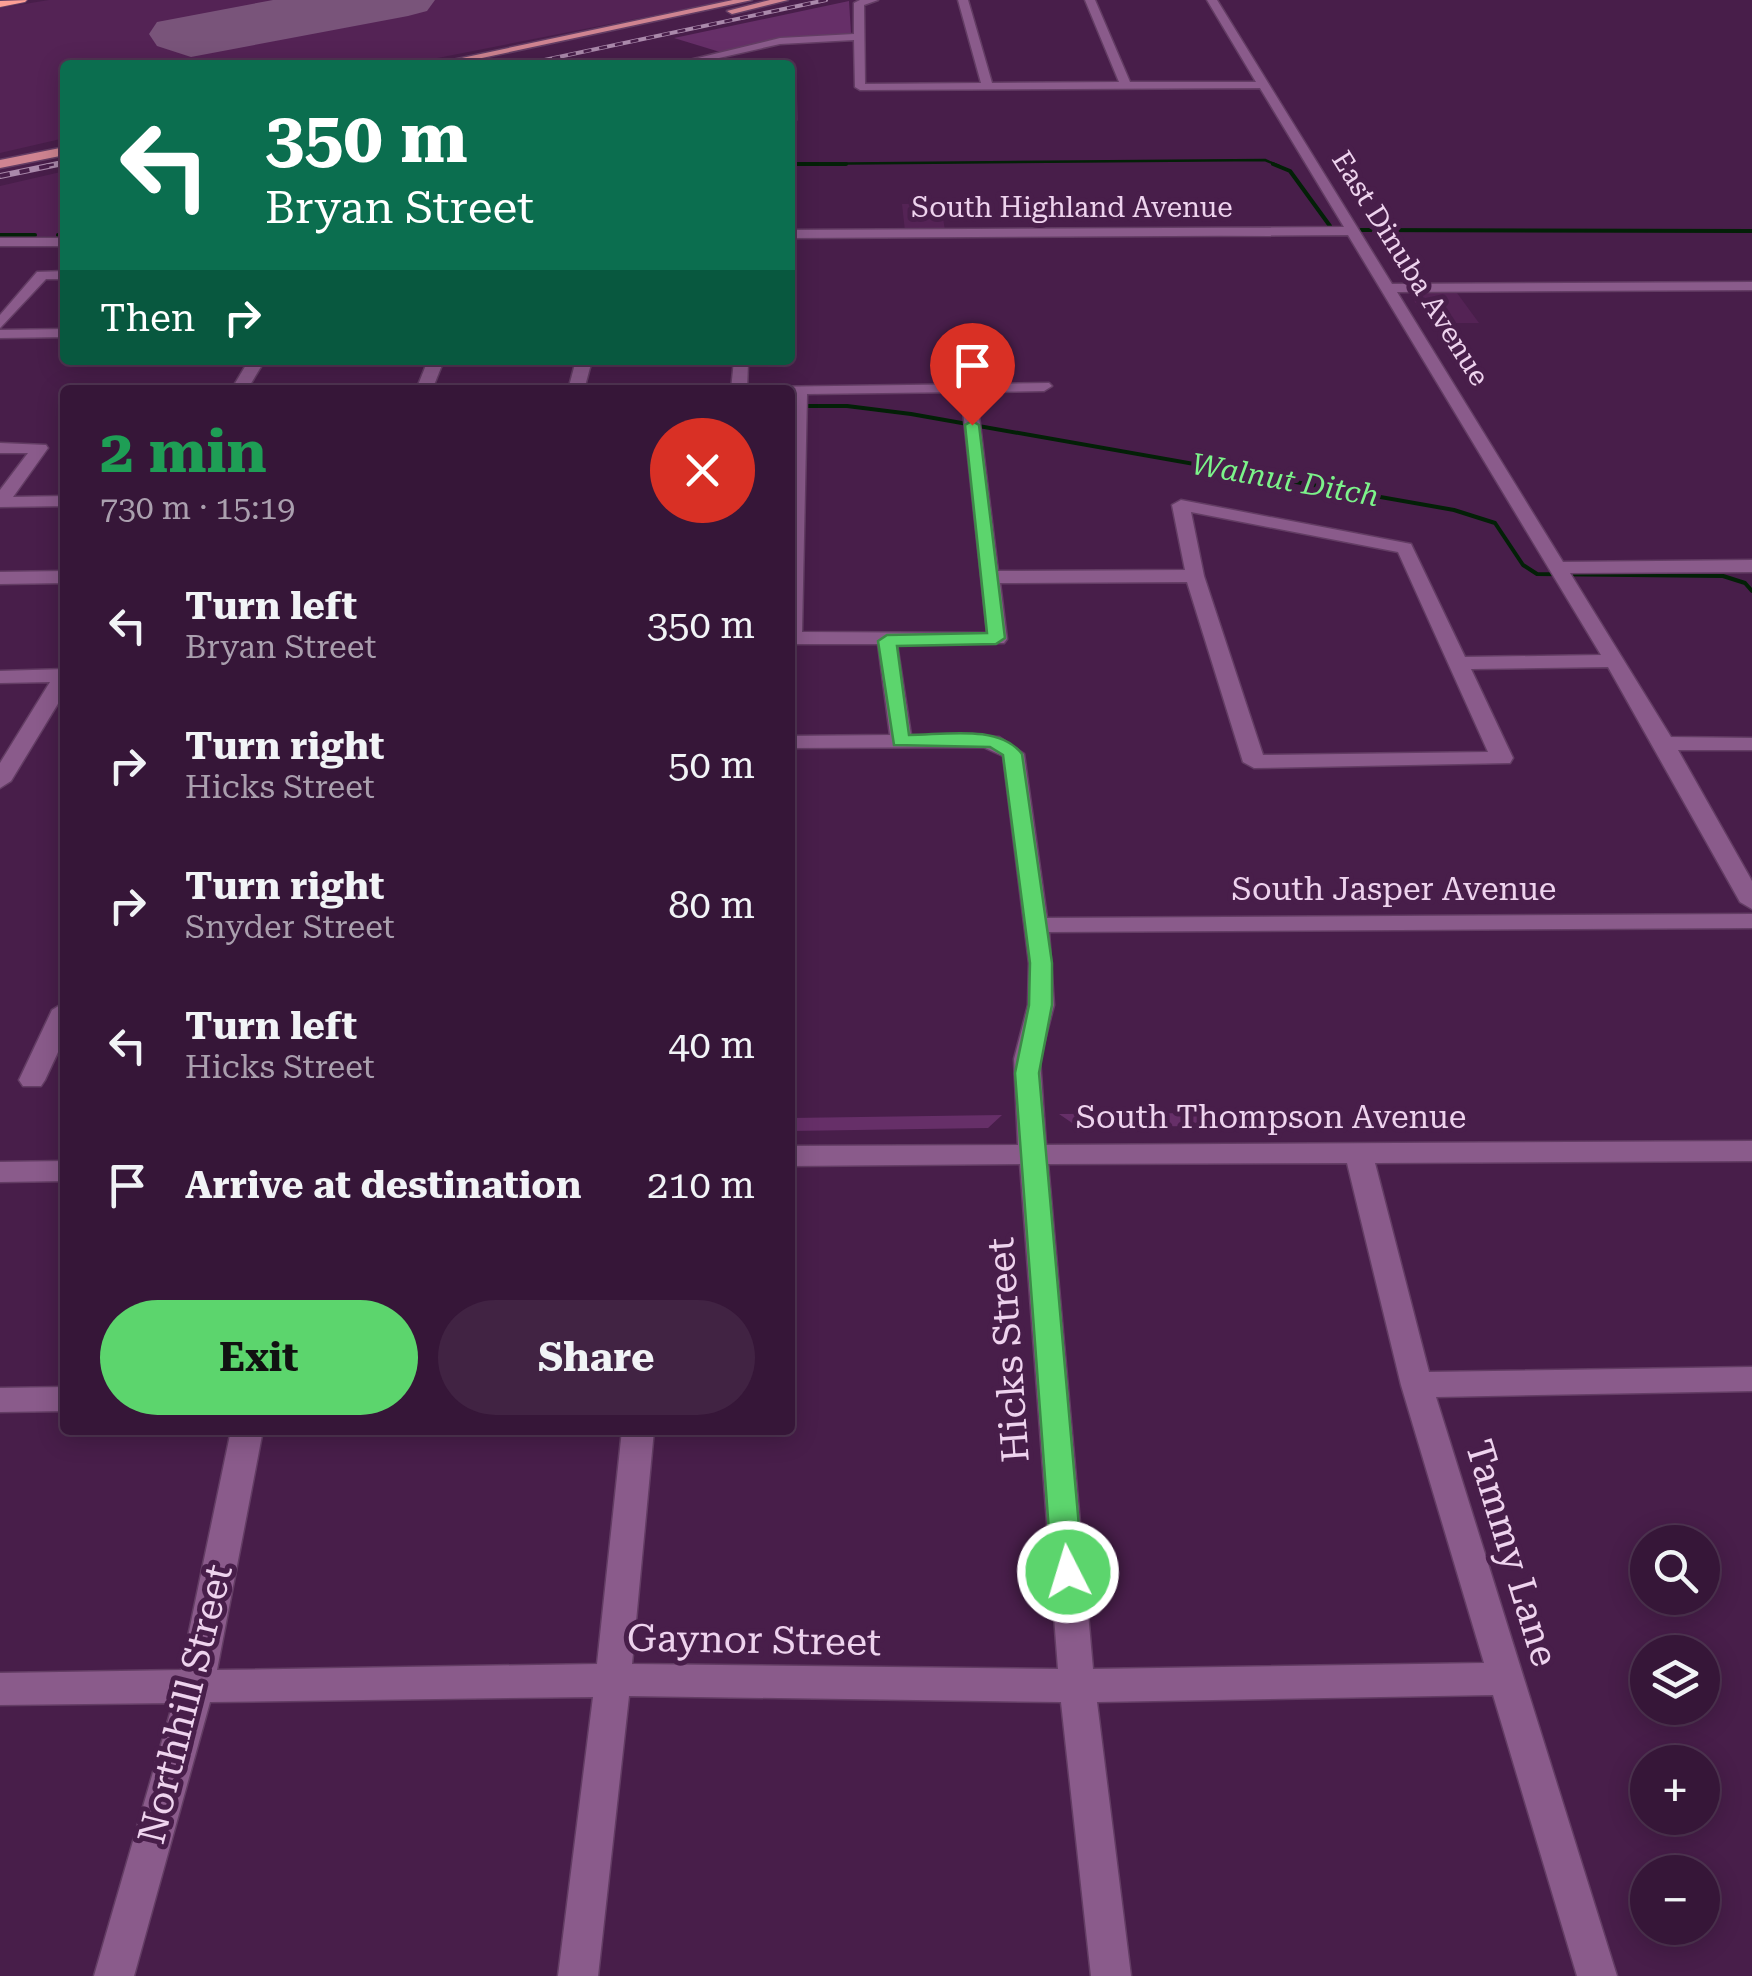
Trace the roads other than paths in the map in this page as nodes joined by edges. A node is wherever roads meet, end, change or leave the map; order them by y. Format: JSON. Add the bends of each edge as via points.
{"nodes":[{"id":1,"x":22,"y":0,"type":"edge"},
{"id":2,"x":748,"y":0,"type":"edge"},
{"id":3,"x":782,"y":0,"type":"edge"},
{"id":4,"x":873,"y":0,"type":"edge"},
{"id":5,"x":963,"y":0,"type":"edge"},
{"id":6,"x":1090,"y":0,"type":"edge"},
{"id":7,"x":1212,"y":0,"type":"edge"},
{"id":8,"x":0,"y":4,"type":"edge"},
{"id":9,"x":860,"y":37,"type":"junction"},
{"id":10,"x":458,"y":60,"type":"edge"},
{"id":11,"x":497,"y":60,"type":"edge"},
{"id":12,"x":696,"y":60,"type":"edge"},
{"id":13,"x":1262,"y":85,"type":"junction"},
{"id":14,"x":986,"y":86,"type":"junction"},
{"id":15,"x":1126,"y":86,"type":"junction"},
{"id":16,"x":60,"y":143,"type":"edge"},
{"id":17,"x":60,"y":152,"type":"edge"},
{"id":18,"x":0,"y":155,"type":"edge"},
{"id":19,"x":0,"y":164,"type":"edge"},
{"id":20,"x":1354,"y":231,"type":"junction"},
{"id":21,"x":795,"y":234,"type":"edge"},
{"id":22,"x":0,"y":242,"type":"edge"},
{"id":23,"x":60,"y":242,"type":"edge"},
{"id":24,"x":60,"y":275,"type":"edge"},
{"id":25,"x":1752,"y":286,"type":"edge"},
{"id":26,"x":1388,"y":288,"type":"junction"},
{"id":27,"x":0,"y":324,"type":"edge"},
{"id":28,"x":60,"y":333,"type":"edge"},
{"id":29,"x":0,"y":334,"type":"edge"},
{"id":30,"x":1044,"y":386,"type":"dead end"},
{"id":31,"x":968,"y":387,"type":"junction"},
{"id":32,"x":795,"y":390,"type":"edge"},
{"id":33,"x":799,"y":390,"type":"junction"},
{"id":34,"x":795,"y":436,"type":"edge"},
{"id":35,"x":0,"y":448,"type":"edge"},
{"id":36,"x":60,"y":501,"type":"edge"},
{"id":37,"x":0,"y":502,"type":"edge"},
{"id":38,"x":1752,"y":566,"type":"edge"},
{"id":39,"x":1558,"y":568,"type":"junction"},
{"id":40,"x":990,"y":576,"type":"junction"},
{"id":41,"x":1194,"y":576,"type":"junction"},
{"id":42,"x":60,"y":577,"type":"edge"},
{"id":43,"x":0,"y":578,"type":"edge"},
{"id":44,"x":795,"y":638,"type":"edge"},
{"id":45,"x":887,"y":641,"type":"junction"},
{"id":46,"x":1613,"y":661,"type":"junction"},
{"id":47,"x":1457,"y":663,"type":"junction"},
{"id":48,"x":60,"y":676,"type":"edge"},
{"id":49,"x":0,"y":677,"type":"edge"},
{"id":50,"x":60,"y":684,"type":"edge"},
{"id":51,"x":900,"y":741,"type":"junction"},
{"id":52,"x":795,"y":742,"type":"edge"},
{"id":53,"x":1664,"y":743,"type":"junction"},
{"id":54,"x":1752,"y":744,"type":"edge"},
{"id":55,"x":0,"y":782,"type":"edge"},
{"id":56,"x":1752,"y":902,"type":"edge"},
{"id":57,"x":1752,"y":921,"type":"edge"},
{"id":58,"x":1036,"y":926,"type":"junction"},
{"id":59,"x":60,"y":1021,"type":"edge"},
{"id":60,"x":32,"y":1080,"type":"dead end"},
{"id":61,"x":1358,"y":1151,"type":"junction"},
{"id":62,"x":1752,"y":1151,"type":"edge"},
{"id":63,"x":1035,"y":1153,"type":"junction"},
{"id":64,"x":795,"y":1156,"type":"edge"},
{"id":65,"x":60,"y":1171,"type":"edge"},
{"id":66,"x":0,"y":1172,"type":"edge"},
{"id":67,"x":1750,"y":1384,"type":"edge"},
{"id":68,"x":1417,"y":1385,"type":"junction"},
{"id":69,"x":60,"y":1399,"type":"edge"},
{"id":70,"x":0,"y":1400,"type":"edge"},
{"id":71,"x":246,"y":1435,"type":"edge"},
{"id":72,"x":638,"y":1435,"type":"edge"},
{"id":73,"x":1506,"y":1679,"type":"junction"},
{"id":74,"x":614,"y":1680,"type":"junction"},
{"id":75,"x":196,"y":1686,"type":"junction"},
{"id":76,"x":1076,"y":1686,"type":"junction"},
{"id":77,"x":0,"y":1689,"type":"edge"},
{"id":78,"x":114,"y":1976,"type":"edge"},
{"id":79,"x":578,"y":1976,"type":"edge"},
{"id":80,"x":1111,"y":1976,"type":"edge"},
{"id":81,"x":1597,"y":1976,"type":"edge"}],
"edges":[{"from":1,"to":8,"type":"highway"},
{"from":2,"to":10,"type":"main road"},
{"from":3,"to":11,"type":"main road"},
{"from":4,"to":9,"type":"street","via":[[859,3]]},
{"from":5,"to":14,"type":"street"},
{"from":6,"to":15,"type":"street"},
{"from":7,"to":13,"type":"street","name":"East Dinuba Avenue"},
{"from":9,"to":12,"type":"street","via":[[780,41]]},
{"from":9,"to":14,"type":"street","via":[[860,87]]},
{"from":13,"to":15,"type":"street"},
{"from":13,"to":20,"type":"street","name":"East Dinuba Avenue"},
{"from":14,"to":15,"type":"street"},
{"from":16,"to":18,"type":"main road"},
{"from":17,"to":19,"type":"main road"},
{"from":20,"to":21,"type":"street","name":"South Highland Avenue"},
{"from":20,"to":26,"type":"street","name":"East Dinuba Avenue"},
{"from":22,"to":23,"type":"street"},
{"from":24,"to":27,"type":"street","via":[[42,275]]},
{"from":25,"to":26,"type":"street"},
{"from":26,"to":39,"type":"street","name":"East Dinuba Avenue"},
{"from":28,"to":29,"type":"street"},
{"from":30,"to":31,"type":"street"},
{"from":31,"to":33,"type":"street"},
{"from":31,"to":40,"type":"street"},
{"from":32,"to":33,"type":"street"},
{"from":33,"to":34,"type":"street"},
{"from":35,"to":37,"type":"street","via":[[40,448]]},
{"from":36,"to":37,"type":"street"},
{"from":38,"to":39,"type":"street"},
{"from":39,"to":46,"type":"street","name":"East Dinuba Avenue"},
{"from":40,"to":41,"type":"street"},
{"from":40,"to":45,"type":"street","via":[[996,638]]},
{"from":41,"to":47,"type":"street","via":[[1181,505],[1406,548]]},
{"from":41,"to":47,"type":"street","via":[[1254,762],[1502,758]]},
{"from":42,"to":43,"type":"street"},
{"from":44,"to":45,"type":"street"},
{"from":45,"to":51,"type":"street"},
{"from":46,"to":47,"type":"street"},
{"from":46,"to":53,"type":"street","name":"East Dinuba Avenue"},
{"from":48,"to":49,"type":"street"},
{"from":50,"to":55,"type":"street"},
{"from":51,"to":52,"type":"street"},
{"from":51,"to":58,"type":"street","name":"Hicks Street","via":[[983,741],[1013,754]]},
{"from":53,"to":54,"type":"street"},
{"from":53,"to":56,"type":"street"},
{"from":57,"to":58,"type":"street","name":"South Jasper Avenue"},
{"from":58,"to":63,"type":"street","name":"Hicks Street","via":[[1042,990],[1027,1073]]},
{"from":59,"to":60,"type":"street"},
{"from":61,"to":62,"type":"street","name":"South Thompson Avenue"},
{"from":61,"to":63,"type":"street","name":"South Thompson Avenue"},
{"from":61,"to":68,"type":"street","name":"Tammy Lane"},
{"from":63,"to":64,"type":"street","name":"South Thompson Avenue"},
{"from":63,"to":76,"type":"street","name":"Hicks Street"},
{"from":65,"to":66,"type":"street"},
{"from":67,"to":68,"type":"street"},
{"from":68,"to":73,"type":"street","name":"Tammy Lane"},
{"from":69,"to":70,"type":"street"},
{"from":71,"to":75,"type":"street","name":"Northhill Street"},
{"from":72,"to":74,"type":"street"},
{"from":73,"to":76,"type":"street","name":"Gaynor Street"},
{"from":73,"to":81,"type":"street","name":"Tammy Lane"},
{"from":74,"to":75,"type":"street","name":"Gaynor Street"},
{"from":74,"to":76,"type":"street","name":"Gaynor Street"},
{"from":74,"to":79,"type":"street"},
{"from":75,"to":77,"type":"street","name":"Gaynor Street"},
{"from":75,"to":78,"type":"street","name":"Northhill Street"},
{"from":76,"to":80,"type":"street","name":"Hicks Street"}]}
